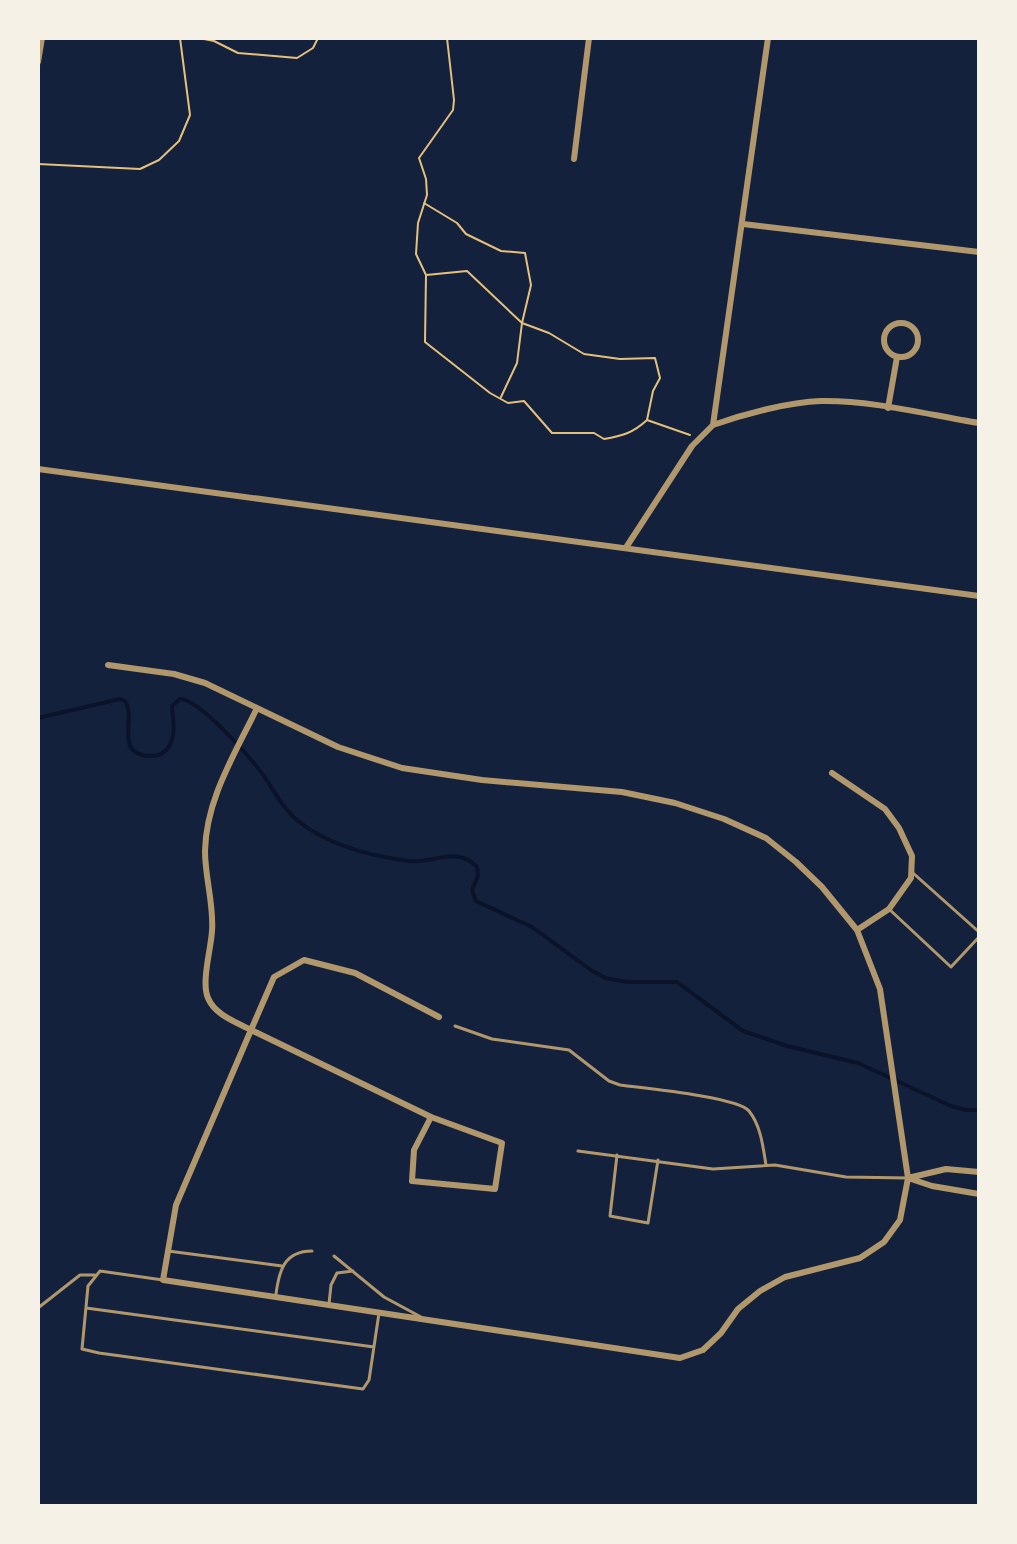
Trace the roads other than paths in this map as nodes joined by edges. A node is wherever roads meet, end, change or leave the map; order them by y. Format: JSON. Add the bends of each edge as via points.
{"nodes":[{"id":1,"x":42,"y":38,"type":"edge"},
{"id":2,"x":589,"y":38,"type":"edge"},
{"id":3,"x":768,"y":38,"type":"edge"},
{"id":4,"x":38,"y":62,"type":"edge"},
{"id":5,"x":574,"y":159,"type":"dead end"},
{"id":6,"x":743,"y":224,"type":"junction"},
{"id":7,"x":979,"y":252,"type":"edge"},
{"id":8,"x":897,"y":357,"type":"junction"},
{"id":9,"x":888,"y":408,"type":"junction"},
{"id":10,"x":979,"y":423,"type":"edge"},
{"id":11,"x":713,"y":425,"type":"junction"},
{"id":12,"x":38,"y":469,"type":"edge"},
{"id":13,"x":627,"y":546,"type":"junction"},
{"id":14,"x":979,"y":596,"type":"edge"},
{"id":15,"x":108,"y":665,"type":"dead end"},
{"id":16,"x":257,"y":708,"type":"junction"},
{"id":17,"x":832,"y":773,"type":"dead end"},
{"id":18,"x":911,"y":872,"type":"junction"},
{"id":19,"x":889,"y":909,"type":"junction"},
{"id":20,"x":857,"y":930,"type":"junction"},
{"id":21,"x":979,"y":934,"type":"edge"},
{"id":22,"x":439,"y":1017,"type":"dead end"},
{"id":23,"x":455,"y":1026,"type":"dead end"},
{"id":24,"x":251,"y":1030,"type":"junction"},
{"id":25,"x":431,"y":1117,"type":"junction"},
{"id":26,"x":578,"y":1151,"type":"dead end"},
{"id":27,"x":617,"y":1155,"type":"junction"},
{"id":28,"x":658,"y":1160,"type":"junction"},
{"id":29,"x":766,"y":1165,"type":"junction"},
{"id":30,"x":979,"y":1172,"type":"edge"},
{"id":31,"x":908,"y":1178,"type":"junction"},
{"id":32,"x":979,"y":1194,"type":"edge"},
{"id":33,"x":168,"y":1251,"type":"junction"},
{"id":34,"x":312,"y":1251,"type":"dead end"},
{"id":35,"x":334,"y":1256,"type":"dead end"},
{"id":36,"x":282,"y":1266,"type":"junction"},
{"id":37,"x":353,"y":1271,"type":"junction"},
{"id":38,"x":97,"y":1275,"type":"junction"},
{"id":39,"x":163,"y":1280,"type":"junction"},
{"id":40,"x":276,"y":1297,"type":"junction"},
{"id":41,"x":329,"y":1304,"type":"junction"},
{"id":42,"x":38,"y":1308,"type":"edge"},
{"id":43,"x":86,"y":1308,"type":"junction"},
{"id":44,"x":380,"y":1312,"type":"junction"},
{"id":45,"x":425,"y":1318,"type":"junction"},
{"id":46,"x":374,"y":1347,"type":"junction"}],
"edges":[{"from":1,"to":4,"type":"street"},
{"from":2,"to":5,"type":"street"},
{"from":3,"to":6,"type":"street"},
{"from":6,"to":7,"type":"street"},
{"from":6,"to":11,"type":"street"},
{"from":8,"to":8,"type":"street","via":[[916,348],[915,331],[907,324],[896,323],[884,335],[885,346]]},
{"from":8,"to":9,"type":"street"},
{"from":9,"to":10,"type":"street"},
{"from":9,"to":11,"type":"street","via":[[820,401]]},
{"from":11,"to":13,"type":"street","via":[[698,439]]},
{"from":12,"to":13,"type":"street"},
{"from":13,"to":14,"type":"street"},
{"from":15,"to":16,"type":"street","via":[[174,674]]},
{"from":16,"to":20,"type":"street","via":[[338,747],[402,768],[622,792],[724,819],[766,838],[796,862]]},
{"from":16,"to":24,"type":"street","via":[[208,819],[205,854],[212,931],[207,997],[217,1011]]},
{"from":17,"to":18,"type":"street","via":[[885,809],[912,856]]},
{"from":18,"to":19,"type":"street"},
{"from":18,"to":21,"type":"lane"},
{"from":19,"to":20,"type":"street"},
{"from":19,"to":21,"type":"lane","via":[[951,967]]},
{"from":20,"to":31,"type":"street","via":[[880,989]]},
{"from":22,"to":24,"type":"street","via":[[355,973],[304,960],[274,977]]},
{"from":23,"to":29,"type":"lane","via":[[492,1039],[569,1050],[620,1085],[743,1106],[757,1126]]},
{"from":24,"to":25,"type":"street"},
{"from":24,"to":33,"type":"street","via":[[176,1205]]},
{"from":25,"to":25,"type":"street","via":[[414,1150],[412,1181],[495,1189],[502,1143]]},
{"from":26,"to":27,"type":"lane"},
{"from":27,"to":28,"type":"lane"},
{"from":27,"to":28,"type":"lane","via":[[610,1216],[648,1223]]},
{"from":28,"to":29,"type":"lane","via":[[713,1169]]},
{"from":29,"to":31,"type":"lane","via":[[846,1177]]},
{"from":30,"to":31,"type":"street","via":[[946,1169]]},
{"from":31,"to":32,"type":"street"},
{"from":31,"to":45,"type":"street","via":[[900,1220],[884,1242],[860,1258],[785,1277],[760,1291],[703,1350],[680,1358]]},
{"from":33,"to":36,"type":"lane"},
{"from":33,"to":39,"type":"street"},
{"from":34,"to":36,"type":"lane","via":[[296,1253]]},
{"from":35,"to":37,"type":"lane"},
{"from":36,"to":40,"type":"lane"},
{"from":37,"to":41,"type":"lane","via":[[337,1273]]},
{"from":37,"to":45,"type":"lane","via":[[384,1297]]},
{"from":38,"to":39,"type":"lane","via":[[100,1271]]},
{"from":38,"to":42,"type":"lane","via":[[80,1275]]},
{"from":38,"to":43,"type":"lane","via":[[88,1286]]},
{"from":39,"to":40,"type":"street"},
{"from":40,"to":41,"type":"street"},
{"from":41,"to":44,"type":"street"},
{"from":43,"to":46,"type":"lane"},
{"from":43,"to":46,"type":"lane","via":[[82,1349],[347,1387],[363,1389]]},
{"from":44,"to":45,"type":"street"},
{"from":44,"to":46,"type":"lane"}]}
